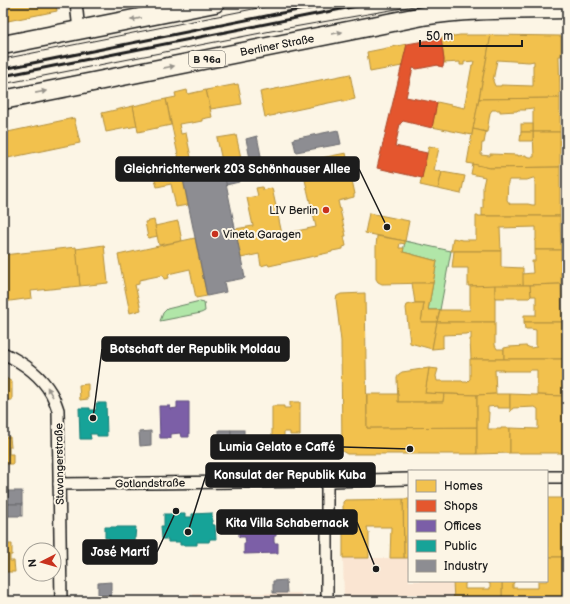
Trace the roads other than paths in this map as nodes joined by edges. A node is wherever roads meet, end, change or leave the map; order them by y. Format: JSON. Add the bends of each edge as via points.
{"nodes":[{"id":1,"x":76,"y":3,"type":"edge"},
{"id":2,"x":215,"y":3,"type":"edge"},
{"id":3,"x":567,"y":9,"type":"edge"},
{"id":4,"x":79,"y":30,"type":"junction"},
{"id":5,"x":3,"y":45,"type":"edge"},
{"id":6,"x":3,"y":100,"type":"edge"},
{"id":7,"x":3,"y":353,"type":"edge"},
{"id":8,"x":548,"y":477,"type":"edge"},
{"id":9,"x":567,"y":477,"type":"edge"},
{"id":10,"x":408,"y":479,"type":"edge"},
{"id":11,"x":327,"y":481,"type":"junction"},
{"id":12,"x":59,"y":484,"type":"junction"},
{"id":13,"x":61,"y":601,"type":"edge"},
{"id":14,"x":327,"y":601,"type":"edge"}],
"edges":[{"from":1,"to":4,"type":"street"},
{"from":2,"to":4,"type":"main road","one_way":true},
{"from":6,"to":3,"type":"main road","name":"Berliner Straße","number":"B 96a","one_way":true,"via":[[438,13]]},
{"from":4,"to":5,"type":"main road"},
{"from":12,"to":7,"type":"street","name":"Stavangerstraße","one_way":true,"via":[[58,410],[51,393],[29,368]]},
{"from":8,"to":9,"type":"street"},
{"from":10,"to":11,"type":"street","name":"Gotlandstraße"},
{"from":11,"to":12,"type":"street","name":"Gotlandstraße"},
{"from":11,"to":14,"type":"street"},
{"from":12,"to":13,"type":"street","name":"Stavangerstraße"}]}
